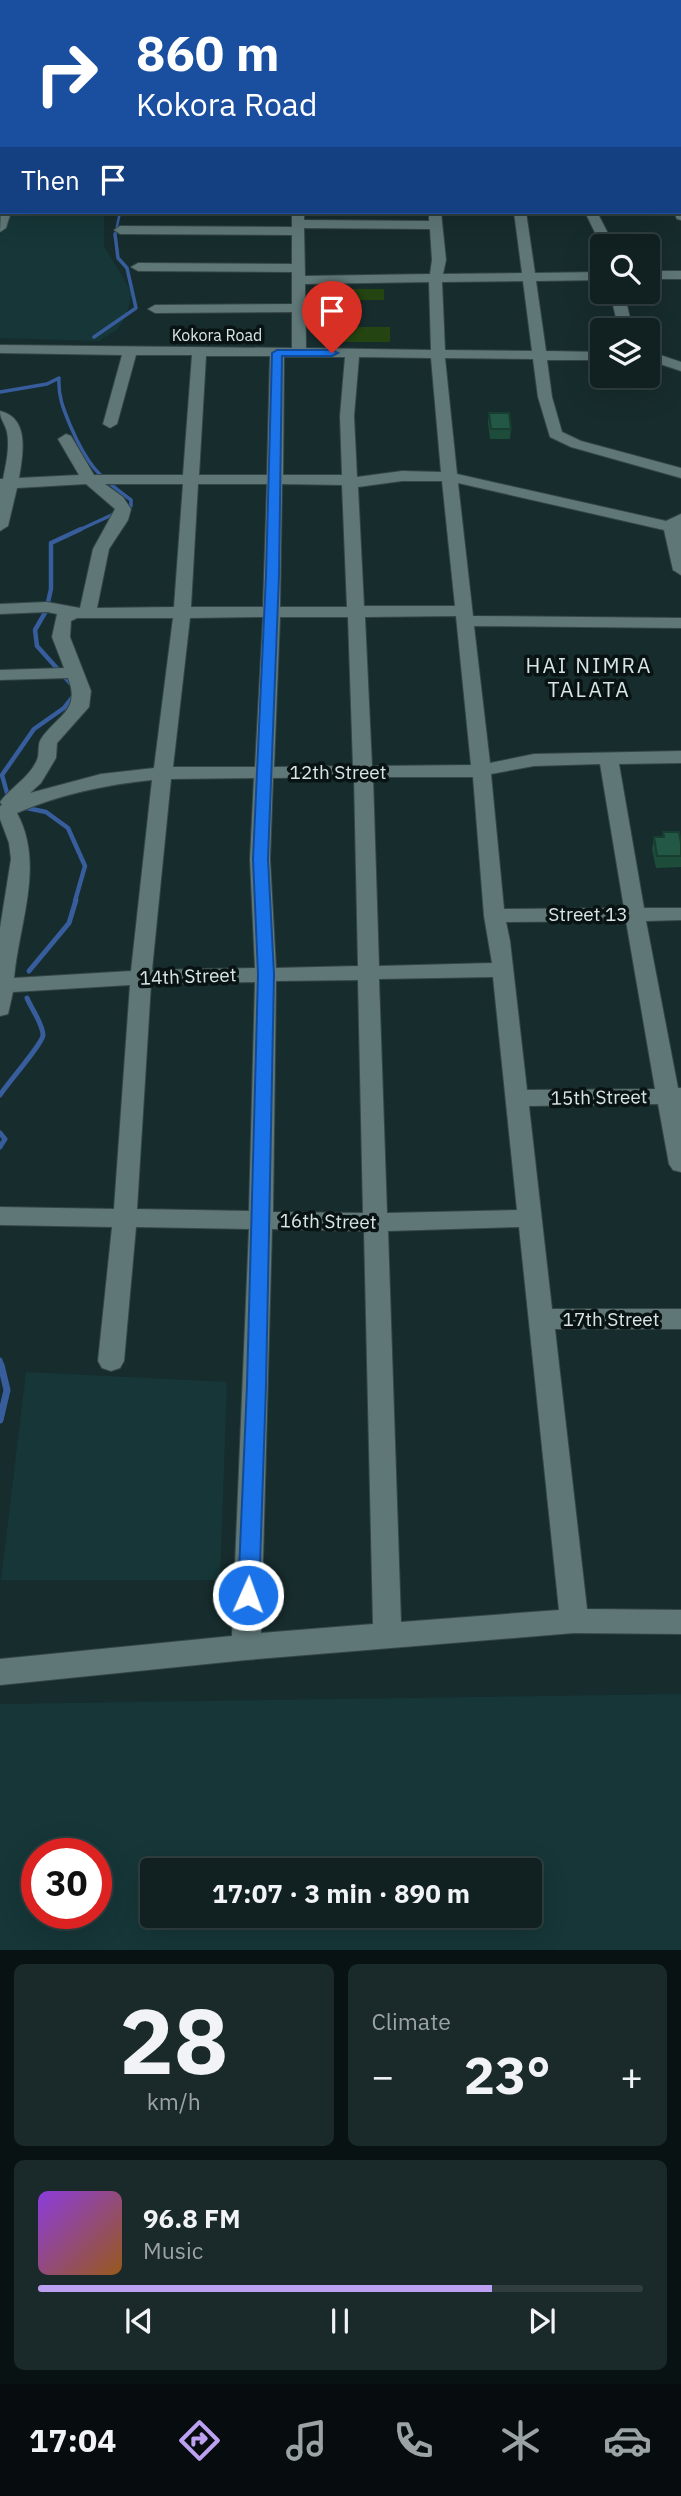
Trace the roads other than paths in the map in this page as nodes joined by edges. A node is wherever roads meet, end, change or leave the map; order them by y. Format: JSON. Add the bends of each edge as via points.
{"nodes":[{"id":1,"x":520,"y":214,"type":"edge"},
{"id":2,"x":592,"y":214,"type":"edge"},
{"id":3,"x":436,"y":218,"type":"edge"},
{"id":4,"x":298,"y":222,"type":"edge"},
{"id":5,"x":120,"y":230,"type":"dead end"},
{"id":6,"x":602,"y":234,"type":"edge"},
{"id":7,"x":138,"y":267,"type":"dead end"},
{"id":8,"x":297,"y":274,"type":"junction"},
{"id":9,"x":660,"y":275,"type":"edge"},
{"id":10,"x":681,"y":275,"type":"edge"},
{"id":11,"x":590,"y":276,"type":"edge"},
{"id":12,"x":531,"y":277,"type":"junction"},
{"id":13,"x":436,"y":279,"type":"junction"},
{"id":14,"x":298,"y":308,"type":"junction"},
{"id":15,"x":155,"y":309,"type":"dead end"},
{"id":16,"x":0,"y":349,"type":"edge"},
{"id":17,"x":130,"y":351,"type":"junction"},
{"id":18,"x":198,"y":353,"type":"junction"},
{"id":19,"x":277,"y":353,"type":"junction"},
{"id":20,"x":299,"y":353,"type":"junction"},
{"id":21,"x":352,"y":354,"type":"junction"},
{"id":22,"x":440,"y":354,"type":"junction"},
{"id":23,"x":681,"y":354,"type":"edge"},
{"id":24,"x":660,"y":355,"type":"edge"},
{"id":25,"x":539,"y":356,"type":"junction"},
{"id":26,"x":590,"y":356,"type":"edge"},
{"id":27,"x":660,"y":359,"type":"edge"},
{"id":28,"x":681,"y":367,"type":"edge"},
{"id":29,"x":0,"y":415,"type":"edge"},
{"id":30,"x":110,"y":424,"type":"dead end"},
{"id":31,"x":66,"y":439,"type":"dead end"},
{"id":32,"x":681,"y":473,"type":"edge"},
{"id":33,"x":450,"y":477,"type":"junction"},
{"id":34,"x":89,"y":479,"type":"junction"},
{"id":35,"x":191,"y":480,"type":"junction"},
{"id":36,"x":273,"y":480,"type":"junction"},
{"id":37,"x":350,"y":482,"type":"junction"},
{"id":38,"x":6,"y":483,"type":"edge"},
{"id":39,"x":678,"y":524,"type":"edge"},
{"id":40,"x":0,"y":526,"type":"edge"},
{"id":41,"x":681,"y":570,"type":"edge"},
{"id":42,"x":0,"y":609,"type":"edge"},
{"id":43,"x":270,"y":610,"type":"junction"},
{"id":44,"x":182,"y":611,"type":"junction"},
{"id":45,"x":81,"y":612,"type":"junction"},
{"id":46,"x":357,"y":612,"type":"junction"},
{"id":47,"x":465,"y":616,"type":"junction"},
{"id":48,"x":681,"y":624,"type":"edge"},
{"id":49,"x":75,"y":673,"type":"junction"},
{"id":50,"x":0,"y":675,"type":"edge"},
{"id":51,"x":608,"y":757,"type":"junction"},
{"id":52,"x":681,"y":757,"type":"edge"},
{"id":53,"x":481,"y":771,"type":"junction"},
{"id":54,"x":263,"y":772,"type":"junction"},
{"id":55,"x":363,"y":772,"type":"junction"},
{"id":56,"x":162,"y":773,"type":"junction"},
{"id":57,"x":2,"y":812,"type":"edge"},
{"id":58,"x":634,"y":914,"type":"junction"},
{"id":59,"x":681,"y":914,"type":"edge"},
{"id":60,"x":494,"y":916,"type":"junction"},
{"id":61,"x":503,"y":970,"type":"junction"},
{"id":62,"x":266,"y":974,"type":"junction"},
{"id":63,"x":369,"y":974,"type":"junction"},
{"id":64,"x":141,"y":977,"type":"junction"},
{"id":65,"x":2,"y":986,"type":"edge"},
{"id":66,"x":0,"y":1009,"type":"edge"},
{"id":67,"x":675,"y":1096,"type":"edge"},
{"id":68,"x":517,"y":1098,"type":"junction"},
{"id":69,"x":681,"y":1164,"type":"edge"},
{"id":70,"x":0,"y":1216,"type":"edge"},
{"id":71,"x":125,"y":1217,"type":"junction"},
{"id":72,"x":529,"y":1218,"type":"junction"},
{"id":73,"x":260,"y":1220,"type":"junction"},
{"id":74,"x":377,"y":1222,"type":"junction"},
{"id":75,"x":540,"y":1319,"type":"junction"},
{"id":76,"x":681,"y":1319,"type":"edge"},
{"id":77,"x":111,"y":1361,"type":"dead end"},
{"id":78,"x":574,"y":1621,"type":"junction"},
{"id":79,"x":681,"y":1622,"type":"edge"},
{"id":80,"x":387,"y":1635,"type":"junction"},
{"id":81,"x":246,"y":1647,"type":"junction"},
{"id":82,"x":0,"y":1672,"type":"edge"}],
"edges":[{"from":1,"to":12,"type":"street"},
{"from":2,"to":6,"type":"street"},
{"from":3,"to":4,"type":"street"},
{"from":3,"to":13,"type":"street"},
{"from":4,"to":5,"type":"street"},
{"from":4,"to":8,"type":"street"},
{"from":7,"to":8,"type":"street"},
{"from":8,"to":13,"type":"street"},
{"from":8,"to":14,"type":"street"},
{"from":9,"to":10,"type":"street"},
{"from":11,"to":12,"type":"street"},
{"from":12,"to":13,"type":"street"},
{"from":12,"to":25,"type":"street"},
{"from":13,"to":22,"type":"street"},
{"from":14,"to":15,"type":"street"},
{"from":14,"to":20,"type":"street"},
{"from":16,"to":17,"type":"street","name":"Kokora Road"},
{"from":17,"to":18,"type":"street","name":"Kokora Road"},
{"from":17,"to":30,"type":"street"},
{"from":18,"to":19,"type":"street","name":"Kokora Road"},
{"from":18,"to":35,"type":"street"},
{"from":19,"to":20,"type":"street","name":"Kokora Road"},
{"from":19,"to":36,"type":"street"},
{"from":20,"to":21,"type":"street","name":"Kokora Road"},
{"from":21,"to":22,"type":"street","name":"Kokora Road"},
{"from":21,"to":37,"type":"street","via":[[347,400]]},
{"from":22,"to":25,"type":"street","name":"Kokora Road"},
{"from":22,"to":33,"type":"street"},
{"from":23,"to":24,"type":"street"},
{"from":25,"to":26,"type":"street","name":"Kokora Road"},
{"from":25,"to":32,"type":"street","via":[[555,433],[576,444]]},
{"from":27,"to":28,"type":"street"},
{"from":29,"to":38,"type":"street","via":[[13,428]]},
{"from":31,"to":34,"type":"street"},
{"from":33,"to":37,"type":"street"},
{"from":33,"to":39,"type":"street"},
{"from":33,"to":47,"type":"street"},
{"from":34,"to":35,"type":"street"},
{"from":34,"to":38,"type":"street"},
{"from":34,"to":45,"type":"street","via":[[123,509],[99,556]]},
{"from":35,"to":36,"type":"street"},
{"from":35,"to":44,"type":"street"},
{"from":36,"to":37,"type":"street"},
{"from":36,"to":43,"type":"street"},
{"from":37,"to":46,"type":"street"},
{"from":38,"to":40,"type":"street"},
{"from":39,"to":41,"type":"street"},
{"from":42,"to":45,"type":"street","via":[[47,607]]},
{"from":43,"to":44,"type":"street"},
{"from":43,"to":46,"type":"street"},
{"from":43,"to":54,"type":"street"},
{"from":44,"to":45,"type":"street"},
{"from":44,"to":56,"type":"street"},
{"from":45,"to":49,"type":"street","via":[[63,618],[61,627]]},
{"from":46,"to":47,"type":"street"},
{"from":46,"to":55,"type":"street"},
{"from":47,"to":48,"type":"street"},
{"from":47,"to":53,"type":"street"},
{"from":49,"to":50,"type":"street"},
{"from":49,"to":57,"type":"street","via":[[82,691],[80,707],[48,742],[47,758],[34,779]]},
{"from":51,"to":52,"type":"street","name":"12th Street"},
{"from":51,"to":53,"type":"street","name":"12th Street","via":[[514,762]]},
{"from":51,"to":58,"type":"street"},
{"from":53,"to":55,"type":"street","name":"12th Street"},
{"from":53,"to":60,"type":"street"},
{"from":54,"to":55,"type":"street","name":"12th Street"},
{"from":54,"to":56,"type":"street","name":"12th Street"},
{"from":54,"to":62,"type":"street","via":[[260,859]]},
{"from":55,"to":63,"type":"street"},
{"from":56,"to":57,"type":"street","name":"12th Street","via":[[101,780],[44,794]]},
{"from":56,"to":64,"type":"street"},
{"from":57,"to":65,"type":"street","via":[[16,826],[22,858]]},
{"from":58,"to":59,"type":"street","name":"Street 13"},
{"from":58,"to":60,"type":"street","name":"Street 13"},
{"from":58,"to":67,"type":"street"},
{"from":60,"to":61,"type":"street"},
{"from":61,"to":63,"type":"street","name":"14th Street"},
{"from":61,"to":68,"type":"street"},
{"from":62,"to":63,"type":"street","name":"14th Street"},
{"from":62,"to":64,"type":"street","name":"14th Street"},
{"from":62,"to":73,"type":"street"},
{"from":63,"to":74,"type":"street"},
{"from":64,"to":65,"type":"street","name":"14th Street"},
{"from":64,"to":71,"type":"street"},
{"from":65,"to":66,"type":"street"},
{"from":67,"to":68,"type":"street","name":"15th Street"},
{"from":67,"to":69,"type":"street"},
{"from":68,"to":72,"type":"street"},
{"from":70,"to":71,"type":"street","name":"16th Street"},
{"from":71,"to":73,"type":"street","name":"16th Street"},
{"from":71,"to":77,"type":"street"},
{"from":72,"to":74,"type":"street","name":"16th Street"},
{"from":72,"to":75,"type":"street"},
{"from":73,"to":74,"type":"street","name":"16th Street"},
{"from":73,"to":81,"type":"street"},
{"from":74,"to":80,"type":"street"},
{"from":75,"to":76,"type":"street","name":"17th Street"},
{"from":75,"to":78,"type":"street"},
{"from":78,"to":79,"type":"street"},
{"from":78,"to":80,"type":"street"},
{"from":80,"to":81,"type":"street"},
{"from":81,"to":82,"type":"street"}]}
